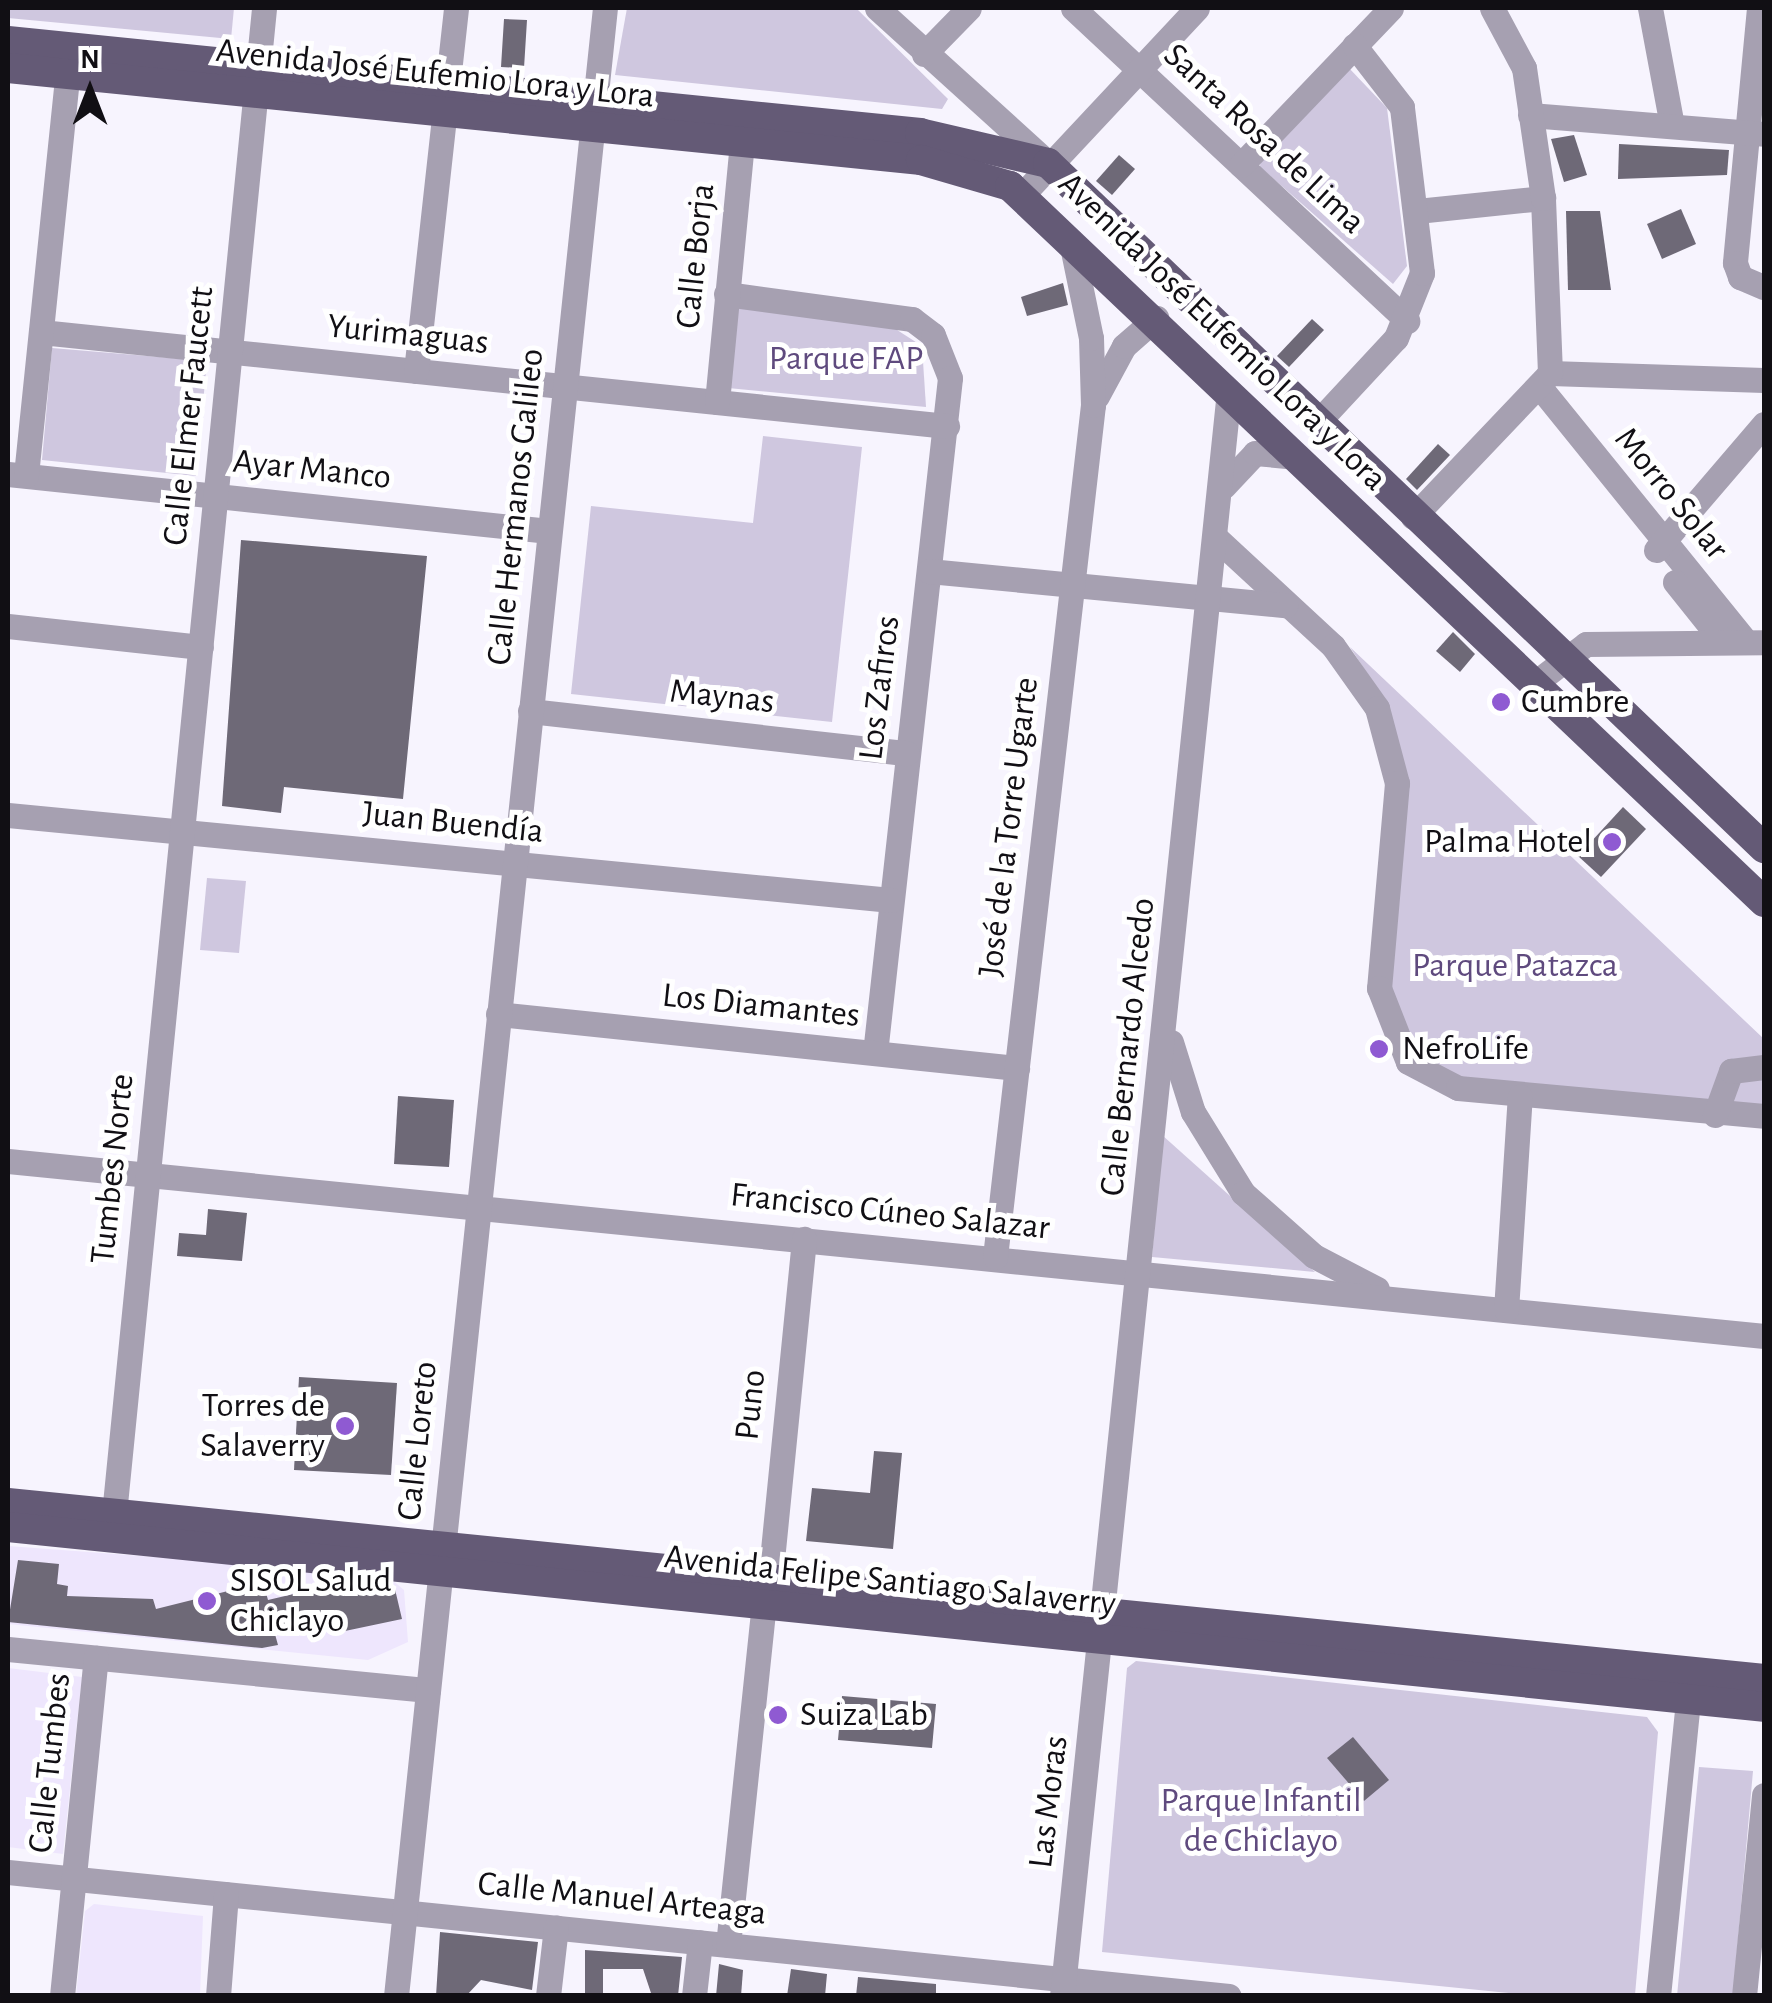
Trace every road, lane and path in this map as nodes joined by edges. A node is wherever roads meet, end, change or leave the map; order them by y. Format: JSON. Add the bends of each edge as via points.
{"nodes":[{"id":1,"x":264,"y":8,"type":"edge"},
{"id":2,"x":456,"y":8,"type":"edge"},
{"id":3,"x":605,"y":8,"type":"edge"},
{"id":4,"x":877,"y":8,"type":"edge"},
{"id":5,"x":970,"y":8,"type":"edge"},
{"id":6,"x":1073,"y":8,"type":"edge"},
{"id":7,"x":1197,"y":8,"type":"edge"},
{"id":8,"x":1391,"y":8,"type":"edge"},
{"id":9,"x":1492,"y":8,"type":"edge"},
{"id":10,"x":1650,"y":8,"type":"edge"},
{"id":11,"x":1759,"y":8,"type":"edge"},
{"id":12,"x":8,"y":42,"type":"edge"},
{"id":13,"x":1354,"y":45,"type":"junction"},
{"id":14,"x":924,"y":54,"type":"junction"},
{"id":15,"x":68,"y":63,"type":"junction"},
{"id":16,"x":8,"y":68,"type":"edge"},
{"id":17,"x":1138,"y":69,"type":"junction"},
{"id":18,"x":258,"y":80,"type":"junction"},
{"id":19,"x":445,"y":100,"type":"junction"},
{"id":20,"x":593,"y":115,"type":"junction"},
{"id":21,"x":1530,"y":116,"type":"junction"},
{"id":22,"x":1672,"y":126,"type":"junction"},
{"id":23,"x":744,"y":130,"type":"junction"},
{"id":24,"x":1756,"y":134,"type":"edge"},
{"id":25,"x":1048,"y":164,"type":"junction"},
{"id":26,"x":1241,"y":165,"type":"junction"},
{"id":27,"x":1024,"y":193,"type":"junction"},
{"id":28,"x":1543,"y":198,"type":"junction"},
{"id":29,"x":1418,"y":210,"type":"junction"},
{"id":30,"x":1069,"y":236,"type":"junction"},
{"id":31,"x":1764,"y":287,"type":"edge"},
{"id":32,"x":726,"y":294,"type":"junction"},
{"id":33,"x":1156,"y":318,"type":"junction"},
{"id":34,"x":1408,"y":321,"type":"junction"},
{"id":35,"x":40,"y":332,"type":"junction"},
{"id":36,"x":231,"y":352,"type":"junction"},
{"id":37,"x":416,"y":371,"type":"junction"},
{"id":38,"x":1764,"y":380,"type":"edge"},
{"id":39,"x":564,"y":386,"type":"junction"},
{"id":40,"x":1541,"y":389,"type":"junction"},
{"id":41,"x":1229,"y":392,"type":"junction"},
{"id":42,"x":717,"y":402,"type":"junction"},
{"id":43,"x":1093,"y":405,"type":"junction"},
{"id":44,"x":1316,"y":424,"type":"junction"},
{"id":45,"x":1764,"y":424,"type":"edge"},
{"id":46,"x":947,"y":426,"type":"junction"},
{"id":47,"x":1299,"y":458,"type":"junction"},
{"id":48,"x":17,"y":474,"type":"edge"},
{"id":49,"x":1224,"y":486,"type":"junction"},
{"id":50,"x":217,"y":495,"type":"junction"},
{"id":51,"x":1413,"y":517,"type":"junction"},
{"id":52,"x":549,"y":531,"type":"junction"},
{"id":53,"x":1216,"y":538,"type":"junction"},
{"id":54,"x":1658,"y":547,"type":"junction"},
{"id":55,"x":929,"y":571,"type":"junction"},
{"id":56,"x":1072,"y":585,"type":"junction"},
{"id":57,"x":1206,"y":600,"type":"junction"},
{"id":58,"x":1284,"y":605,"type":"junction"},
{"id":59,"x":8,"y":626,"type":"edge"},
{"id":60,"x":1744,"y":642,"type":"edge"},
{"id":61,"x":201,"y":647,"type":"junction"},
{"id":62,"x":1561,"y":655,"type":"junction"},
{"id":63,"x":1535,"y":682,"type":"junction"},
{"id":64,"x":530,"y":711,"type":"junction"},
{"id":65,"x":907,"y":753,"type":"junction"},
{"id":66,"x":8,"y":815,"type":"edge"},
{"id":67,"x":182,"y":832,"type":"junction"},
{"id":68,"x":1764,"y":848,"type":"edge"},
{"id":69,"x":514,"y":864,"type":"junction"},
{"id":70,"x":891,"y":900,"type":"junction"},
{"id":71,"x":1764,"y":902,"type":"edge"},
{"id":72,"x":498,"y":1014,"type":"junction"},
{"id":73,"x":1166,"y":1021,"type":"junction"},
{"id":74,"x":874,"y":1054,"type":"junction"},
{"id":75,"x":1764,"y":1067,"type":"edge"},
{"id":76,"x":1016,"y":1068,"type":"junction"},
{"id":77,"x":1520,"y":1096,"type":"junction"},
{"id":78,"x":1715,"y":1115,"type":"junction"},
{"id":79,"x":1764,"y":1116,"type":"edge"},
{"id":80,"x":8,"y":1161,"type":"edge"},
{"id":81,"x":148,"y":1175,"type":"junction"},
{"id":82,"x":478,"y":1205,"type":"junction"},
{"id":83,"x":804,"y":1238,"type":"junction"},
{"id":84,"x":995,"y":1257,"type":"junction"},
{"id":85,"x":1140,"y":1273,"type":"junction"},
{"id":86,"x":1400,"y":1299,"type":"junction"},
{"id":87,"x":1506,"y":1310,"type":"junction"},
{"id":88,"x":1764,"y":1336,"type":"edge"},
{"id":89,"x":8,"y":1503,"type":"edge"},
{"id":90,"x":114,"y":1514,"type":"junction"},
{"id":91,"x":8,"y":1528,"type":"edge"},
{"id":92,"x":441,"y":1559,"type":"junction"},
{"id":93,"x":767,"y":1593,"type":"junction"},
{"id":94,"x":1104,"y":1629,"type":"junction"},
{"id":95,"x":8,"y":1649,"type":"edge"},
{"id":96,"x":96,"y":1658,"type":"junction"},
{"id":97,"x":1764,"y":1679,"type":"edge"},
{"id":98,"x":428,"y":1690,"type":"junction"},
{"id":99,"x":1688,"y":1700,"type":"junction"},
{"id":100,"x":1764,"y":1707,"type":"edge"},
{"id":101,"x":1764,"y":1795,"type":"edge"},
{"id":102,"x":8,"y":1872,"type":"edge"},
{"id":103,"x":74,"y":1879,"type":"junction"},
{"id":104,"x":226,"y":1894,"type":"junction"},
{"id":105,"x":404,"y":1912,"type":"junction"},
{"id":106,"x":556,"y":1928,"type":"junction"},
{"id":107,"x":700,"y":1942,"type":"junction"},
{"id":108,"x":728,"y":1945,"type":"junction"},
{"id":109,"x":1063,"y":1987,"type":"edge"},
{"id":110,"x":62,"y":1996,"type":"edge"},
{"id":111,"x":218,"y":1996,"type":"edge"},
{"id":112,"x":396,"y":1996,"type":"edge"},
{"id":113,"x":548,"y":1996,"type":"edge"},
{"id":114,"x":694,"y":1996,"type":"edge"},
{"id":115,"x":1229,"y":1996,"type":"edge"},
{"id":116,"x":1658,"y":1996,"type":"edge"},
{"id":117,"x":1744,"y":1996,"type":"edge"}],
"edges":[{"from":1,"to":18,"type":"street","name":"Calle Elmer Faucett"},
{"from":2,"to":19,"type":"street"},
{"from":3,"to":20,"type":"street","name":"Calle Hermanos Galileo"},
{"from":4,"to":14,"type":"street"},
{"from":5,"to":14,"type":"street"},
{"from":6,"to":17,"type":"street","name":"Santa Rosa de Lima"},
{"from":7,"to":17,"type":"street"},
{"from":8,"to":13,"type":"street"},
{"from":9,"to":21,"type":"street","via":[[1519,52]]},
{"from":10,"to":22,"type":"street"},
{"from":11,"to":24,"type":"street"},
{"from":12,"to":15,"type":"main road","name":"Avenida José Eufemio Lora y Lora"},
{"from":13,"to":26,"type":"street"},
{"from":13,"to":29,"type":"street","via":[[1402,107]]},
{"from":14,"to":25,"type":"street"},
{"from":15,"to":16,"type":"main road","name":"Avenida José Eufemio Lora y Lora"},
{"from":15,"to":18,"type":"main road","name":"Avenida José Eufemio Lora y Lora"},
{"from":15,"to":35,"type":"street"},
{"from":17,"to":25,"type":"street"},
{"from":17,"to":26,"type":"street","name":"Santa Rosa de Lima"},
{"from":18,"to":19,"type":"main road","name":"Avenida José Eufemio Lora y Lora"},
{"from":18,"to":36,"type":"street","name":"Calle Elmer Faucett"},
{"from":19,"to":20,"type":"main road","name":"Avenida José Eufemio Lora y Lora"},
{"from":19,"to":37,"type":"street"},
{"from":20,"to":23,"type":"main road","name":"Avenida José Eufemio Lora y Lora"},
{"from":20,"to":39,"type":"street","name":"Calle Hermanos Galileo"},
{"from":21,"to":22,"type":"street"},
{"from":21,"to":28,"type":"street"},
{"from":22,"to":24,"type":"street"},
{"from":23,"to":25,"type":"main road","name":"Avenida José Eufemio Lora y Lora","via":[[950,137]]},
{"from":23,"to":27,"type":"main road","name":"Avenida José Eufemio Lora y Lora","via":[[935,163]]},
{"from":23,"to":32,"type":"street","name":"Calle Borja"},
{"from":24,"to":31,"type":"street","via":[[1740,277]]},
{"from":25,"to":27,"type":"street"},
{"from":25,"to":44,"type":"main road","name":"Avenida José Eufemio Lora y Lora"},
{"from":26,"to":34,"type":"street","name":"Santa Rosa de Lima"},
{"from":27,"to":30,"type":"main road","name":"Avenida José Eufemio Lora y Lora"},
{"from":28,"to":29,"type":"street"},
{"from":28,"to":40,"type":"street"},
{"from":29,"to":34,"type":"street","via":[[1422,273]]},
{"from":30,"to":33,"type":"main road","name":"Avenida José Eufemio Lora y Lora"},
{"from":30,"to":43,"type":"street","name":"José de la Torre Ugarte","via":[[1089,322]]},
{"from":32,"to":42,"type":"street","name":"Calle Borja"},
{"from":32,"to":46,"type":"street","name":"Los Zafiros","via":[[886,310],[933,335],[950,378]]},
{"from":33,"to":41,"type":"main road","name":"Avenida José Eufemio Lora y Lora"},
{"from":33,"to":43,"type":"street","name":"José de la Torre Ugarte","via":[[1124,346]]},
{"from":34,"to":44,"type":"street"},
{"from":35,"to":36,"type":"street","name":"Yurimaguas"},
{"from":35,"to":48,"type":"street"},
{"from":36,"to":37,"type":"street","name":"Yurimaguas"},
{"from":36,"to":50,"type":"street","name":"Calle Elmer Faucett"},
{"from":37,"to":39,"type":"street","name":"Yurimaguas"},
{"from":38,"to":40,"type":"street"},
{"from":39,"to":42,"type":"street","name":"Yurimaguas"},
{"from":39,"to":52,"type":"street","name":"Calle Hermanos Galileo"},
{"from":40,"to":51,"type":"street"},
{"from":40,"to":54,"type":"street","name":"Morro Solar"},
{"from":41,"to":47,"type":"main road","name":"Avenida José Eufemio Lora y Lora"},
{"from":41,"to":49,"type":"street","name":"Calle Bernardo Alcedo"},
{"from":42,"to":46,"type":"street","name":"Yurimaguas"},
{"from":43,"to":56,"type":"street","name":"José de la Torre Ugarte"},
{"from":44,"to":51,"type":"main road","name":"Avenida José Eufemio Lora y Lora"},
{"from":45,"to":54,"type":"street"},
{"from":46,"to":55,"type":"street","name":"Los Zafiros"},
{"from":47,"to":49,"type":"street","via":[[1255,454]]},
{"from":47,"to":63,"type":"main road","name":"Avenida José Eufemio Lora y Lora"},
{"from":48,"to":50,"type":"street","name":"Ayar Manco"},
{"from":49,"to":53,"type":"street","name":"Calle Bernardo Alcedo"},
{"from":50,"to":52,"type":"street","name":"Ayar Manco"},
{"from":50,"to":61,"type":"street","name":"Calle Elmer Faucett"},
{"from":51,"to":62,"type":"main road","name":"Avenida José Eufemio Lora y Lora"},
{"from":52,"to":64,"type":"street","name":"Calle Hermanos Galileo"},
{"from":53,"to":57,"type":"street","name":"Calle Bernardo Alcedo"},
{"from":53,"to":58,"type":"street"},
{"from":54,"to":60,"type":"street","name":"Morro Solar"},
{"from":55,"to":56,"type":"street"},
{"from":55,"to":65,"type":"street","name":"Los Zafiros"},
{"from":56,"to":57,"type":"street"},
{"from":56,"to":76,"type":"street","name":"José de la Torre Ugarte"},
{"from":57,"to":58,"type":"street"},
{"from":57,"to":73,"type":"street","name":"Calle Bernardo Alcedo"},
{"from":58,"to":77,"type":"street","via":[[1361,682],[1390,744],[1398,834],[1379,988],[1396,1046],[1431,1078]]},
{"from":59,"to":61,"type":"street"},
{"from":60,"to":62,"type":"street","via":[[1597,643]]},
{"from":61,"to":67,"type":"street","name":"Calle Elmer Faucett"},
{"from":62,"to":63,"type":"street"},
{"from":62,"to":68,"type":"main road","name":"Avenida José Eufemio Lora y Lora"},
{"from":63,"to":71,"type":"main road","name":"Avenida José Eufemio Lora y Lora"},
{"from":64,"to":65,"type":"street","name":"Maynas"},
{"from":64,"to":69,"type":"street","name":"Calle Hermanos Galileo"},
{"from":65,"to":70,"type":"street","name":"Los Zafiros"},
{"from":66,"to":67,"type":"street","name":"Juan Buendía"},
{"from":67,"to":69,"type":"street","name":"Juan Buendía"},
{"from":67,"to":81,"type":"street","name":"Tumbes Norte"},
{"from":69,"to":70,"type":"street","name":"Juan Buendía"},
{"from":69,"to":72,"type":"street","name":"Calle Hermanos Galileo"},
{"from":70,"to":74,"type":"street","name":"Los Zafiros"},
{"from":72,"to":74,"type":"street","name":"Los Diamantes"},
{"from":72,"to":82,"type":"street","name":"Calle Loreto"},
{"from":73,"to":85,"type":"street","name":"Calle Bernardo Alcedo"},
{"from":73,"to":86,"type":"street","via":[[1192,1112],[1243,1193],[1314,1256]]},
{"from":74,"to":76,"type":"street","name":"Los Diamantes"},
{"from":75,"to":78,"type":"street","via":[[1731,1071]]},
{"from":76,"to":84,"type":"street","name":"José de la Torre Ugarte"},
{"from":77,"to":78,"type":"street"},
{"from":77,"to":87,"type":"street"},
{"from":78,"to":79,"type":"street"},
{"from":80,"to":81,"type":"street","name":"Francisco Cúneo Salazar"},
{"from":81,"to":82,"type":"street","name":"Francisco Cúneo Salazar"},
{"from":81,"to":90,"type":"street","name":"Tumbes Norte"},
{"from":82,"to":83,"type":"street","name":"Francisco Cúneo Salazar"},
{"from":82,"to":92,"type":"street","name":"Calle Loreto"},
{"from":83,"to":84,"type":"street","name":"Francisco Cúneo Salazar"},
{"from":83,"to":93,"type":"street","name":"Puno"},
{"from":84,"to":85,"type":"street","name":"Francisco Cúneo Salazar"},
{"from":85,"to":86,"type":"street","name":"Francisco Cúneo Salazar"},
{"from":85,"to":94,"type":"street","name":"Calle Bernardo Alcedo"},
{"from":86,"to":87,"type":"street","name":"Francisco Cúneo Salazar"},
{"from":87,"to":88,"type":"street","name":"Francisco Cúneo Salazar"},
{"from":89,"to":90,"type":"main road","name":"Avenida Felipe Santiago Salaverry"},
{"from":90,"to":92,"type":"main road","name":"Avenida Felipe Santiago Salaverry"},
{"from":91,"to":92,"type":"main road","name":"Avenida Felipe Santiago Salaverry"},
{"from":92,"to":93,"type":"main road","name":"Avenida Felipe Santiago Salaverry"},
{"from":92,"to":98,"type":"street","name":"Calle Loreto"},
{"from":93,"to":94,"type":"main road","name":"Avenida Felipe Santiago Salaverry"},
{"from":93,"to":108,"type":"street","name":"Puno"},
{"from":94,"to":97,"type":"main road","name":"Avenida Felipe Santiago Salaverry"},
{"from":94,"to":99,"type":"main road","name":"Avenida Felipe Santiago Salaverry"},
{"from":94,"to":109,"type":"street","name":"Las Moras"},
{"from":95,"to":96,"type":"street"},
{"from":96,"to":98,"type":"street"},
{"from":96,"to":103,"type":"street","name":"Calle Tumbes"},
{"from":98,"to":105,"type":"street","name":"Calle Loreto"},
{"from":99,"to":100,"type":"main road","name":"Avenida Felipe Santiago Salaverry"},
{"from":99,"to":116,"type":"street"},
{"from":101,"to":117,"type":"street"},
{"from":102,"to":103,"type":"street","name":"Calle Manuel Arteaga"},
{"from":103,"to":104,"type":"street","name":"Calle Manuel Arteaga"},
{"from":103,"to":110,"type":"street","name":"Calle Tumbes"},
{"from":104,"to":105,"type":"street","name":"Calle Manuel Arteaga"},
{"from":104,"to":111,"type":"street"},
{"from":105,"to":106,"type":"street","name":"Calle Manuel Arteaga"},
{"from":105,"to":112,"type":"street","name":"Calle Loreto"},
{"from":106,"to":107,"type":"street","name":"Calle Manuel Arteaga"},
{"from":106,"to":113,"type":"street"},
{"from":107,"to":108,"type":"street","name":"Calle Manuel Arteaga"},
{"from":107,"to":114,"type":"street"},
{"from":108,"to":109,"type":"street","name":"Calle Manuel Arteaga"},
{"from":109,"to":115,"type":"street","name":"Calle Manuel Arteaga"}]}
